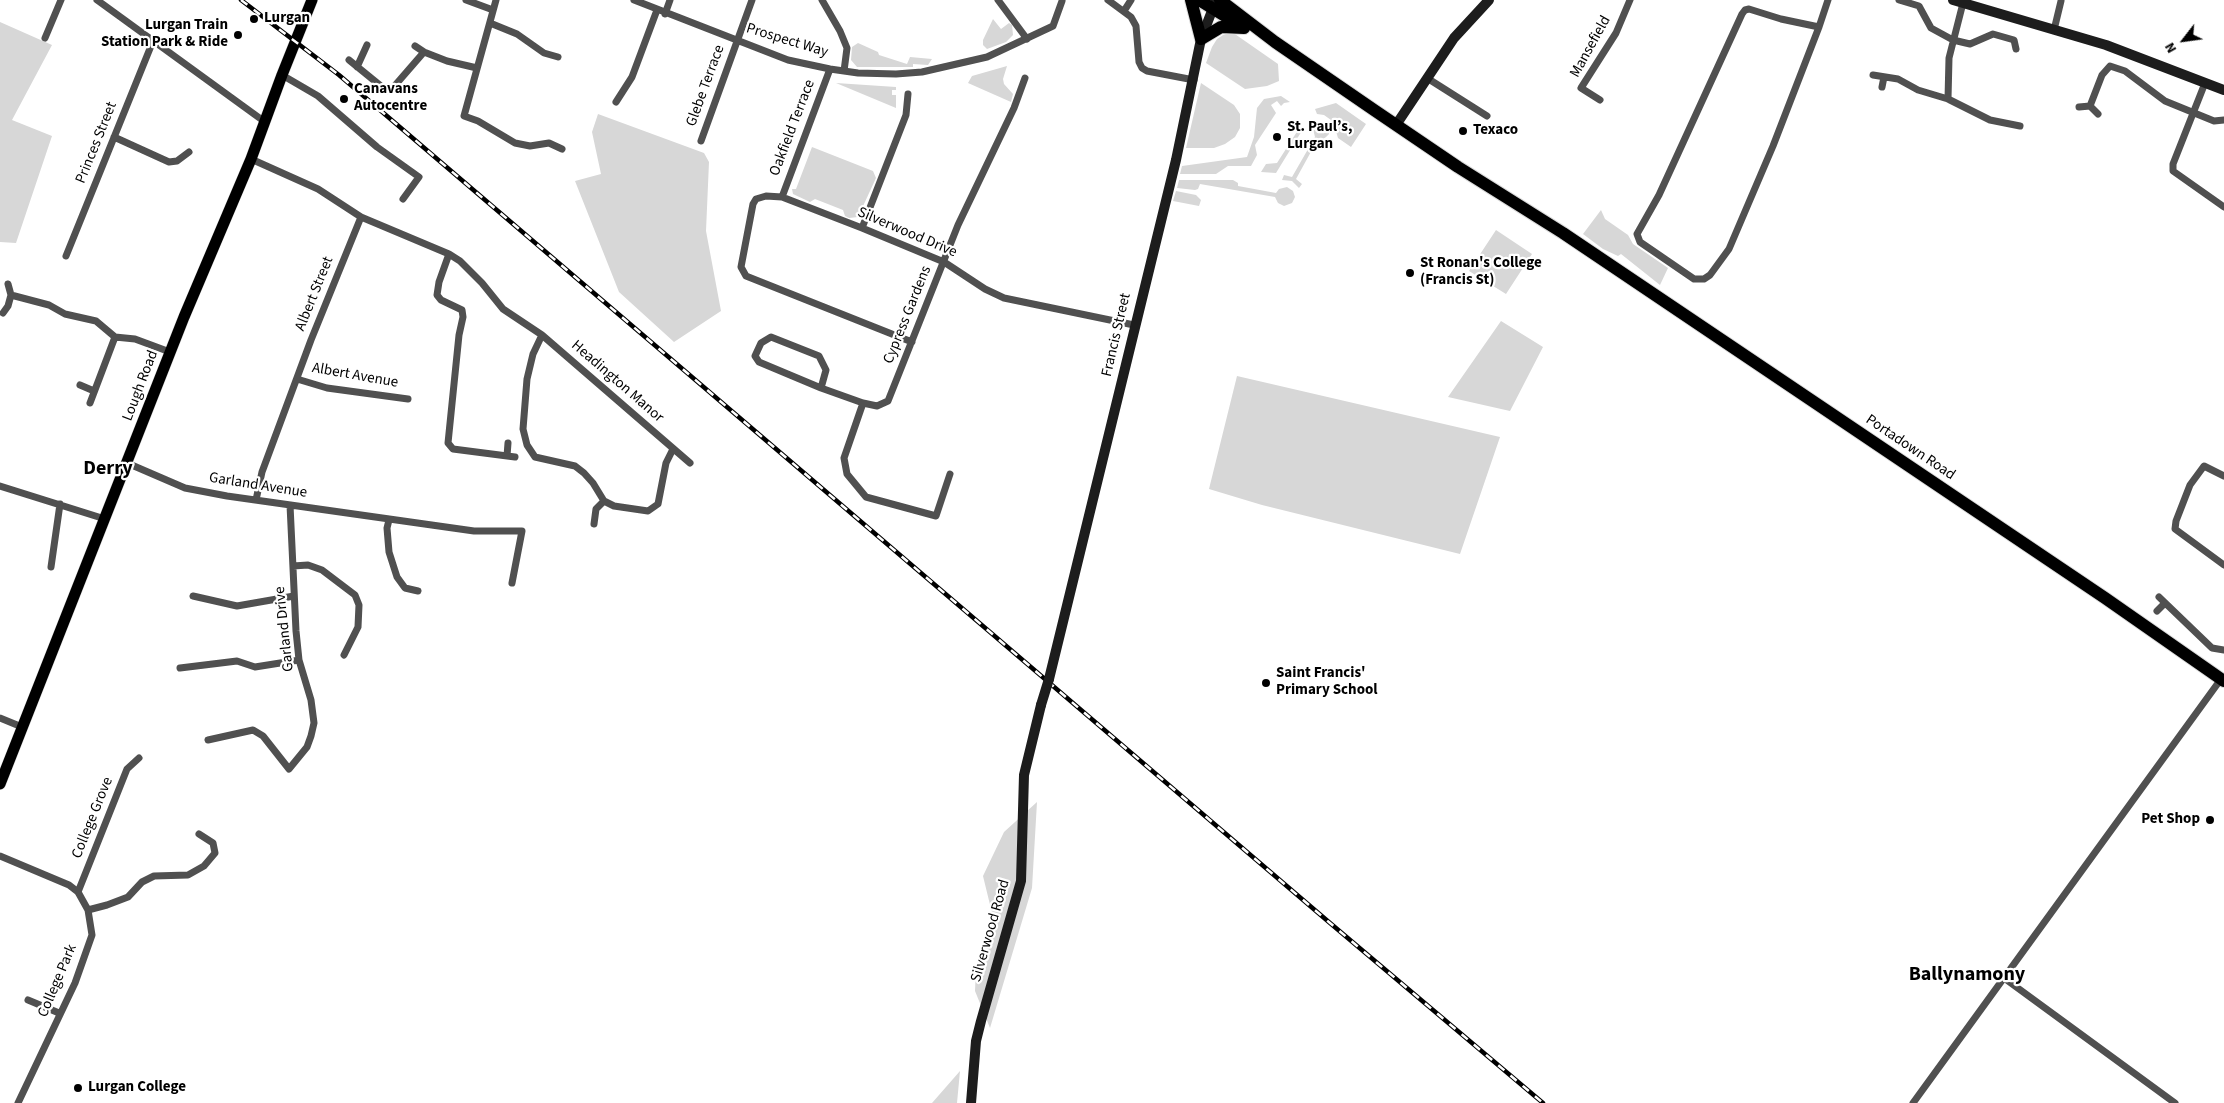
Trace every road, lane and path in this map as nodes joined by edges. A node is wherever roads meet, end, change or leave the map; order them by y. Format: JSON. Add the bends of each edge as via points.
{"nodes":[{"id":1,"x":61,"y":0,"type":"edge"},
{"id":2,"x":97,"y":0,"type":"edge"},
{"id":3,"x":312,"y":0,"type":"edge"},
{"id":4,"x":466,"y":0,"type":"edge"},
{"id":5,"x":496,"y":0,"type":"edge"},
{"id":6,"x":634,"y":0,"type":"edge"},
{"id":7,"x":670,"y":0,"type":"edge"},
{"id":8,"x":752,"y":0,"type":"edge"},
{"id":9,"x":822,"y":0,"type":"edge"},
{"id":10,"x":998,"y":0,"type":"edge"},
{"id":11,"x":1108,"y":0,"type":"edge"},
{"id":12,"x":1131,"y":0,"type":"edge"},
{"id":13,"x":1191,"y":0,"type":"edge"},
{"id":14,"x":1199,"y":0,"type":"edge"},
{"id":15,"x":1489,"y":0,"type":"edge"},
{"id":16,"x":1630,"y":0,"type":"edge"},
{"id":17,"x":1828,"y":0,"type":"edge"},
{"id":18,"x":1899,"y":0,"type":"edge"},
{"id":19,"x":1062,"y":1,"type":"edge"},
{"id":20,"x":1958,"y":1,"type":"edge"},
{"id":21,"x":2061,"y":1,"type":"edge"},
{"id":22,"x":1216,"y":3,"type":"edge"},
{"id":23,"x":1979,"y":4,"type":"edge"},
{"id":24,"x":493,"y":10,"type":"junction"},
{"id":25,"x":657,"y":10,"type":"junction"},
{"id":26,"x":1124,"y":11,"type":"junction"},
{"id":27,"x":665,"y":14,"type":"junction"},
{"id":28,"x":490,"y":23,"type":"junction"},
{"id":29,"x":1819,"y":27,"type":"junction"},
{"id":30,"x":1244,"y":28,"type":"junction"},
{"id":31,"x":2054,"y":30,"type":"junction"},
{"id":32,"x":45,"y":38,"type":"dead end"},
{"id":33,"x":1027,"y":39,"type":"junction"},
{"id":34,"x":1202,"y":39,"type":"junction"},
{"id":35,"x":737,"y":40,"type":"junction"},
{"id":36,"x":1953,"y":40,"type":"junction"},
{"id":37,"x":153,"y":41,"type":"junction"},
{"id":38,"x":1275,"y":42,"type":"junction"},
{"id":39,"x":367,"y":45,"type":"dead end"},
{"id":40,"x":415,"y":46,"type":"dead end"},
{"id":41,"x":2016,"y":49,"type":"dead end"},
{"id":42,"x":424,"y":52,"type":"junction"},
{"id":43,"x":558,"y":57,"type":"dead end"},
{"id":44,"x":349,"y":60,"type":"dead end"},
{"id":45,"x":357,"y":67,"type":"junction"},
{"id":46,"x":477,"y":68,"type":"junction"},
{"id":47,"x":830,"y":70,"type":"junction"},
{"id":48,"x":844,"y":71,"type":"junction"},
{"id":49,"x":282,"y":75,"type":"junction"},
{"id":50,"x":1873,"y":75,"type":"dead end"},
{"id":51,"x":1884,"y":77,"type":"junction"},
{"id":52,"x":1025,"y":78,"type":"dead end"},
{"id":53,"x":1427,"y":78,"type":"junction"},
{"id":54,"x":1194,"y":80,"type":"junction"},
{"id":55,"x":2205,"y":82,"type":"junction"},
{"id":56,"x":1882,"y":87,"type":"dead end"},
{"id":57,"x":2224,"y":90,"type":"edge"},
{"id":58,"x":908,"y":94,"type":"dead end"},
{"id":59,"x":1948,"y":99,"type":"junction"},
{"id":60,"x":1600,"y":100,"type":"dead end"},
{"id":61,"x":616,"y":102,"type":"dead end"},
{"id":62,"x":2090,"y":106,"type":"junction"},
{"id":63,"x":2079,"y":107,"type":"dead end"},
{"id":64,"x":2193,"y":113,"type":"junction"},
{"id":65,"x":2098,"y":114,"type":"dead end"},
{"id":66,"x":1486,"y":116,"type":"dead end"},
{"id":67,"x":2224,"y":120,"type":"edge"},
{"id":68,"x":265,"y":122,"type":"junction"},
{"id":69,"x":1396,"y":125,"type":"junction"},
{"id":70,"x":2020,"y":126,"type":"dead end"},
{"id":71,"x":114,"y":137,"type":"junction"},
{"id":72,"x":701,"y":141,"type":"dead end"},
{"id":73,"x":562,"y":149,"type":"dead end"},
{"id":74,"x":189,"y":152,"type":"dead end"},
{"id":75,"x":251,"y":159,"type":"junction"},
{"id":76,"x":782,"y":197,"type":"junction"},
{"id":77,"x":403,"y":199,"type":"dead end"},
{"id":78,"x":2224,"y":207,"type":"edge"},
{"id":79,"x":361,"y":217,"type":"junction"},
{"id":80,"x":862,"y":228,"type":"junction"},
{"id":81,"x":449,"y":254,"type":"junction"},
{"id":82,"x":66,"y":256,"type":"dead end"},
{"id":83,"x":944,"y":262,"type":"junction"},
{"id":84,"x":8,"y":284,"type":"dead end"},
{"id":85,"x":10,"y":295,"type":"junction"},
{"id":86,"x":2,"y":313,"type":"dead end"},
{"id":87,"x":1134,"y":325,"type":"junction"},
{"id":88,"x":542,"y":335,"type":"junction"},
{"id":89,"x":115,"y":337,"type":"junction"},
{"id":90,"x":912,"y":342,"type":"junction"},
{"id":91,"x":170,"y":352,"type":"junction"},
{"id":92,"x":297,"y":379,"type":"junction"},
{"id":93,"x":80,"y":385,"type":"dead end"},
{"id":94,"x":821,"y":388,"type":"junction"},
{"id":95,"x":94,"y":391,"type":"junction"},
{"id":96,"x":408,"y":400,"type":"dead end"},
{"id":97,"x":90,"y":403,"type":"dead end"},
{"id":98,"x":863,"y":403,"type":"junction"},
{"id":99,"x":508,"y":443,"type":"dead end"},
{"id":100,"x":673,"y":449,"type":"junction"},
{"id":101,"x":127,"y":463,"type":"junction"},
{"id":102,"x":690,"y":463,"type":"dead end"},
{"id":103,"x":950,"y":474,"type":"dead end"},
{"id":104,"x":2224,"y":476,"type":"edge"},
{"id":105,"x":0,"y":486,"type":"edge"},
{"id":106,"x":256,"y":500,"type":"junction"},
{"id":107,"x":604,"y":501,"type":"junction"},
{"id":108,"x":60,"y":504,"type":"junction"},
{"id":109,"x":290,"y":505,"type":"junction"},
{"id":110,"x":105,"y":519,"type":"junction"},
{"id":111,"x":389,"y":520,"type":"junction"},
{"id":112,"x":594,"y":524,"type":"dead end"},
{"id":113,"x":2224,"y":565,"type":"edge"},
{"id":114,"x":292,"y":566,"type":"junction"},
{"id":115,"x":51,"y":567,"type":"dead end"},
{"id":116,"x":512,"y":583,"type":"dead end"},
{"id":117,"x":418,"y":591,"type":"dead end"},
{"id":118,"x":194,"y":596,"type":"dead end"},
{"id":119,"x":294,"y":596,"type":"junction"},
{"id":120,"x":2157,"y":611,"type":"dead end"},
{"id":121,"x":2224,"y":650,"type":"edge"},
{"id":122,"x":344,"y":655,"type":"dead end"},
{"id":123,"x":299,"y":660,"type":"junction"},
{"id":124,"x":180,"y":668,"type":"dead end"},
{"id":125,"x":1049,"y":679,"type":"joint"},
{"id":126,"x":2222,"y":680,"type":"edge"},
{"id":127,"x":0,"y":718,"type":"edge"},
{"id":128,"x":22,"y":727,"type":"junction"},
{"id":129,"x":208,"y":740,"type":"dead end"},
{"id":130,"x":139,"y":758,"type":"dead end"},
{"id":131,"x":0,"y":784,"type":"edge"},
{"id":132,"x":199,"y":834,"type":"dead end"},
{"id":133,"x":0,"y":856,"type":"edge"},
{"id":134,"x":78,"y":892,"type":"junction"},
{"id":135,"x":88,"y":910,"type":"junction"},
{"id":136,"x":2004,"y":978,"type":"junction"},
{"id":137,"x":28,"y":1000,"type":"dead end"},
{"id":138,"x":59,"y":1013,"type":"junction"},
{"id":139,"x":18,"y":1103,"type":"edge"},
{"id":140,"x":971,"y":1103,"type":"edge"},
{"id":141,"x":1913,"y":1103,"type":"edge"},
{"id":142,"x":2175,"y":1103,"type":"edge"}],
"edges":[{"from":1,"to":32,"type":"street"},
{"from":2,"to":37,"type":"street"},
{"from":3,"to":49,"type":"main road","name":"Lough Road"},
{"from":4,"to":24,"type":"street"},
{"from":5,"to":24,"type":"street"},
{"from":6,"to":25,"type":"street","name":"Prospect Way"},
{"from":7,"to":27,"type":"street"},
{"from":8,"to":35,"type":"street","name":"Glebe Terrace"},
{"from":9,"to":48,"type":"street","via":[[846,48]]},
{"from":10,"to":33,"type":"street"},
{"from":11,"to":26,"type":"street"},
{"from":12,"to":26,"type":"street"},
{"from":13,"to":34,"type":"highway"},
{"from":14,"to":22,"type":"highway"},
{"from":15,"to":53,"type":"main road","via":[[1454,38]]},
{"from":16,"to":60,"type":"street","name":"Mansefield","via":[[1616,34],[1582,88]]},
{"from":17,"to":29,"type":"street"},
{"from":18,"to":36,"type":"street","via":[[1919,6],[1931,28]]},
{"from":19,"to":33,"type":"street","name":"Prospect Way","via":[[1053,26]]},
{"from":20,"to":23,"type":"main road"},
{"from":20,"to":36,"type":"street"},
{"from":21,"to":31,"type":"street"},
{"from":22,"to":30,"type":"highway"},
{"from":22,"to":34,"type":"main road","name":"Francis Street"},
{"from":22,"to":38,"type":"highway"},
{"from":23,"to":31,"type":"main road"},
{"from":24,"to":28,"type":"street"},
{"from":25,"to":27,"type":"street","name":"Prospect Way"},
{"from":25,"to":61,"type":"street","via":[[632,77]]},
{"from":26,"to":54,"type":"street","via":[[1136,26],[1142,68]]},
{"from":27,"to":35,"type":"street","name":"Prospect Way"},
{"from":28,"to":43,"type":"street","via":[[517,34],[544,53]]},
{"from":28,"to":46,"type":"street"},
{"from":29,"to":29,"type":"street","via":[[1749,9],[1742,14],[1660,195],[1637,234],[1640,242],[1694,279],[1710,275],[1729,249]]},
{"from":30,"to":34,"type":"highway","via":[[1221,27]]},
{"from":30,"to":38,"type":"highway"},
{"from":31,"to":55,"type":"main road","via":[[2106,45]]},
{"from":33,"to":48,"type":"street","name":"Prospect Way","via":[[974,62],[922,72]]},
{"from":34,"to":54,"type":"main road","name":"Francis Street"},
{"from":35,"to":47,"type":"street","name":"Prospect Way","via":[[788,60]]},
{"from":35,"to":72,"type":"street","name":"Glebe Terrace"},
{"from":36,"to":41,"type":"street","via":[[1970,44],[1993,34],[2014,40]]},
{"from":36,"to":59,"type":"street"},
{"from":37,"to":68,"type":"street"},
{"from":37,"to":71,"type":"street","name":"Princes Street"},
{"from":38,"to":69,"type":"highway","name":"Portadown Road"},
{"from":39,"to":45,"type":"street"},
{"from":40,"to":42,"type":"street"},
{"from":42,"to":45,"type":"street","via":[[387,91]]},
{"from":42,"to":46,"type":"street"},
{"from":44,"to":45,"type":"street"},
{"from":46,"to":73,"type":"street","via":[[464,116],[515,143],[530,146],[549,143]]},
{"from":47,"to":48,"type":"street","name":"Prospect Way"},
{"from":47,"to":76,"type":"street","name":"Oakfield Terrace"},
{"from":49,"to":68,"type":"main road","name":"Lough Road"},
{"from":49,"to":77,"type":"street","via":[[318,96],[377,147],[419,177]]},
{"from":50,"to":51,"type":"street"},
{"from":51,"to":56,"type":"street"},
{"from":51,"to":59,"type":"street","via":[[1898,79],[1918,90]]},
{"from":52,"to":83,"type":"street","name":"Cypress Gardens"},
{"from":53,"to":66,"type":"street"},
{"from":53,"to":69,"type":"main road"},
{"from":54,"to":87,"type":"main road","name":"Francis Street"},
{"from":55,"to":57,"type":"main road"},
{"from":55,"to":64,"type":"street"},
{"from":58,"to":80,"type":"street","via":[[906,115]]},
{"from":59,"to":70,"type":"street","via":[[1990,120]]},
{"from":62,"to":63,"type":"street"},
{"from":62,"to":64,"type":"street","via":[[2102,75],[2110,66],[2124,71],[2165,101]]},
{"from":62,"to":65,"type":"street"},
{"from":64,"to":67,"type":"street","via":[[2214,121]]},
{"from":64,"to":78,"type":"street","via":[[2173,171]]},
{"from":68,"to":75,"type":"main road","name":"Lough Road"},
{"from":69,"to":126,"type":"highway","name":"Portadown Road","via":[[1578,243]]},
{"from":71,"to":74,"type":"street","via":[[169,162],[177,161]]},
{"from":71,"to":82,"type":"street","name":"Princes Street"},
{"from":75,"to":79,"type":"street","via":[[318,189]]},
{"from":75,"to":91,"type":"main road","name":"Lough Road"},
{"from":76,"to":80,"type":"street","name":"Silverwood Drive"},
{"from":76,"to":90,"type":"street","via":[[766,196],[756,199],[753,204],[741,267],[743,272],[750,278]]},
{"from":79,"to":81,"type":"street","name":"Headington Manor"},
{"from":79,"to":92,"type":"street","name":"Albert Street"},
{"from":80,"to":83,"type":"street","name":"Silverwood Drive"},
{"from":81,"to":88,"type":"street","name":"Headington Manor","via":[[460,261],[508,313]]},
{"from":81,"to":99,"type":"street","via":[[438,282],[437,295],[462,310],[463,317],[448,443],[454,449],[511,457]]},
{"from":83,"to":87,"type":"street","name":"Silverwood Drive","via":[[1004,298]]},
{"from":83,"to":90,"type":"street","name":"Cypress Gardens"},
{"from":84,"to":85,"type":"street"},
{"from":85,"to":86,"type":"street","via":[[8,306]]},
{"from":85,"to":89,"type":"street","via":[[96,321]]},
{"from":87,"to":125,"type":"main road","name":"Francis Street"},
{"from":88,"to":100,"type":"street","name":"Headington Manor"},
{"from":88,"to":107,"type":"street","via":[[527,379],[523,429],[527,445],[535,457],[575,466]]},
{"from":89,"to":91,"type":"street","via":[[136,339]]},
{"from":89,"to":95,"type":"street"},
{"from":90,"to":98,"type":"street","name":"Cypress Gardens","via":[[888,402],[877,406]]},
{"from":91,"to":101,"type":"main road","name":"Lough Road"},
{"from":92,"to":96,"type":"street","name":"Albert Avenue","via":[[327,388]]},
{"from":92,"to":106,"type":"street","name":"Albert Street","via":[[262,472]]},
{"from":93,"to":95,"type":"street"},
{"from":94,"to":94,"type":"street","via":[[759,362],[755,356],[761,343],[771,337],[819,356],[826,370]]},
{"from":94,"to":98,"type":"street"},
{"from":95,"to":97,"type":"street"},
{"from":98,"to":103,"type":"street","via":[[844,458],[846,474],[866,497],[937,515]]},
{"from":100,"to":102,"type":"street","name":"Headington Manor"},
{"from":100,"to":107,"type":"street","via":[[666,463],[655,508],[648,511],[614,506]]},
{"from":101,"to":106,"type":"street","name":"Garland Avenue","via":[[185,488]]},
{"from":101,"to":110,"type":"main road","name":"Lough Road"},
{"from":104,"to":113,"type":"street","via":[[2204,466],[2190,485],[2175,529]]},
{"from":105,"to":108,"type":"street"},
{"from":106,"to":109,"type":"street","name":"Garland Avenue"},
{"from":107,"to":112,"type":"street","via":[[596,509]]},
{"from":108,"to":110,"type":"street"},
{"from":108,"to":115,"type":"street"},
{"from":109,"to":111,"type":"street","name":"Garland Avenue"},
{"from":109,"to":114,"type":"street","name":"Garland Drive"},
{"from":110,"to":128,"type":"main road","name":"Lough Road"},
{"from":111,"to":116,"type":"street","name":"Garland Avenue","via":[[474,531],[522,531]]},
{"from":111,"to":117,"type":"street","via":[[390,552],[397,577],[405,588]]},
{"from":114,"to":119,"type":"street","name":"Garland Drive"},
{"from":114,"to":122,"type":"street","via":[[308,565],[322,570],[355,595],[359,605],[358,627]]},
{"from":118,"to":119,"type":"street","via":[[237,606]]},
{"from":119,"to":123,"type":"street","name":"Garland Drive"},
{"from":120,"to":121,"type":"street","via":[[2162,600],[2212,648]]},
{"from":123,"to":124,"type":"street","via":[[256,667],[237,662]]},
{"from":123,"to":129,"type":"street","name":"Garland Drive","via":[[314,723],[307,747],[289,769],[264,736],[253,730]]},
{"from":125,"to":140,"type":"main road","name":"Silverwood Road","bridge":true,"via":[[1024,775],[1022,881],[978,1034]]},
{"from":126,"to":136,"type":"street"},
{"from":127,"to":128,"type":"street"},
{"from":128,"to":131,"type":"main road","name":"Lough Road"},
{"from":130,"to":134,"type":"street","name":"College Grove","via":[[127,769]]},
{"from":132,"to":135,"type":"street","via":[[213,843],[215,853],[204,866],[188,875],[154,876],[142,882],[128,897]]},
{"from":133,"to":134,"type":"street","via":[[61,881]]},
{"from":134,"to":135,"type":"street","name":"College Park"},
{"from":135,"to":138,"type":"street","name":"College Park","via":[[92,935],[75,983]]},
{"from":136,"to":141,"type":"street"},
{"from":136,"to":142,"type":"street"},
{"from":137,"to":138,"type":"street"},
{"from":138,"to":139,"type":"street","name":"College Park"}]}
